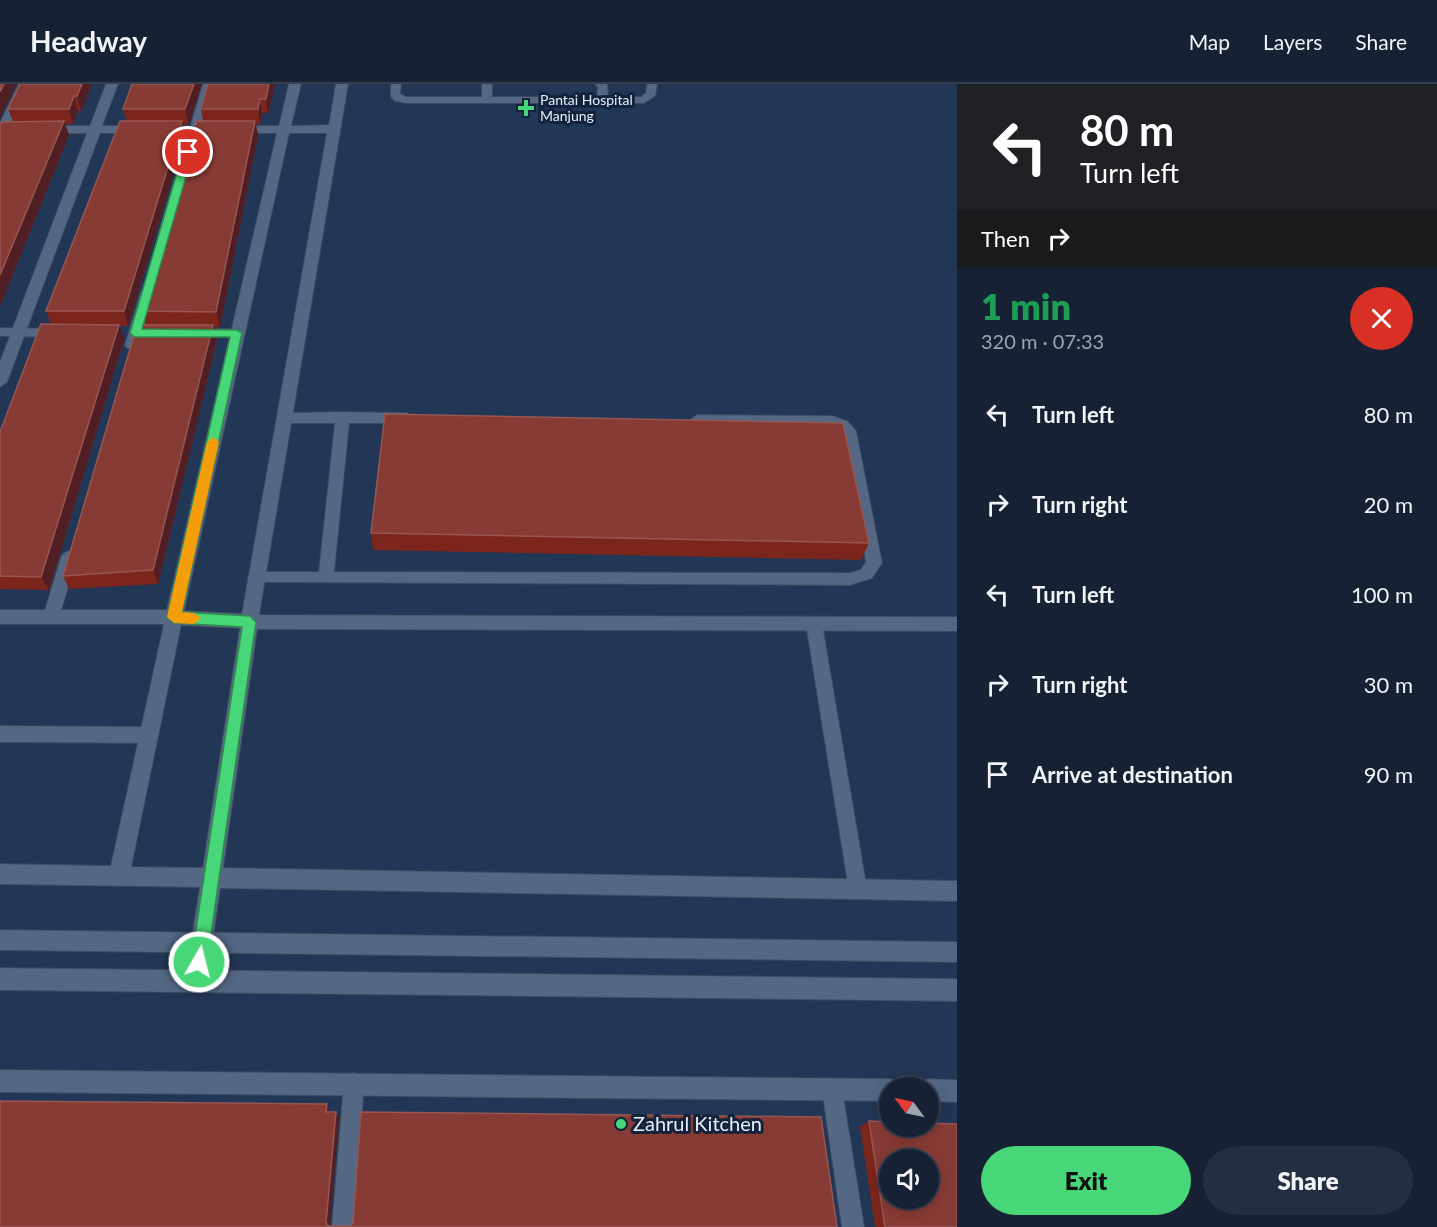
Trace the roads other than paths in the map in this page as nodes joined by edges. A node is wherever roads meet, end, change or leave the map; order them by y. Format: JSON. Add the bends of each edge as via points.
{"nodes":[{"id":1,"x":24,"y":84,"type":"edge"},
{"id":2,"x":112,"y":84,"type":"edge"},
{"id":3,"x":208,"y":84,"type":"edge"},
{"id":4,"x":295,"y":84,"type":"edge"},
{"id":5,"x":342,"y":84,"type":"edge"},
{"id":6,"x":396,"y":84,"type":"edge"},
{"id":7,"x":487,"y":84,"type":"edge"},
{"id":8,"x":600,"y":84,"type":"edge"},
{"id":9,"x":652,"y":84,"type":"edge"},
{"id":10,"x":487,"y":100,"type":"junction"},
{"id":11,"x":602,"y":100,"type":"junction"},
{"id":12,"x":284,"y":129,"type":"junction"},
{"id":13,"x":334,"y":129,"type":"junction"},
{"id":14,"x":94,"y":130,"type":"junction"},
{"id":15,"x":195,"y":130,"type":"junction"},
{"id":16,"x":1,"y":132,"type":"edge"},
{"id":17,"x":158,"y":254,"type":"edge"},
{"id":18,"x":152,"y":276,"type":"edge"},
{"id":19,"x":0,"y":332,"type":"edge"},
{"id":20,"x":18,"y":333,"type":"junction"},
{"id":21,"x":77,"y":333,"type":"edge"},
{"id":22,"x":180,"y":333,"type":"edge"},
{"id":23,"x":237,"y":333,"type":"junction"},
{"id":24,"x":129,"y":356,"type":"edge"},
{"id":25,"x":0,"y":381,"type":"edge"},
{"id":26,"x":343,"y":417,"type":"junction"},
{"id":27,"x":285,"y":418,"type":"junction"},
{"id":28,"x":426,"y":418,"type":"edge"},
{"id":29,"x":677,"y":420,"type":"edge"},
{"id":30,"x":71,"y":549,"type":"edge"},
{"id":31,"x":256,"y":578,"type":"junction"},
{"id":32,"x":326,"y":578,"type":"junction"},
{"id":33,"x":0,"y":617,"type":"edge"},
{"id":34,"x":51,"y":617,"type":"junction"},
{"id":35,"x":174,"y":617,"type":"junction"},
{"id":36,"x":250,"y":622,"type":"junction"},
{"id":37,"x":814,"y":624,"type":"junction"},
{"id":38,"x":957,"y":624,"type":"edge"},
{"id":39,"x":0,"y":734,"type":"edge"},
{"id":40,"x":149,"y":735,"type":"junction"},
{"id":41,"x":0,"y":874,"type":"edge"},
{"id":42,"x":119,"y":876,"type":"junction"},
{"id":43,"x":212,"y":877,"type":"junction"},
{"id":44,"x":858,"y":890,"type":"junction"},
{"id":45,"x":957,"y":891,"type":"edge"},
{"id":46,"x":0,"y":940,"type":"edge"},
{"id":47,"x":202,"y":944,"type":"junction"},
{"id":48,"x":957,"y":952,"type":"edge"},
{"id":49,"x":0,"y":979,"type":"edge"},
{"id":50,"x":196,"y":981,"type":"junction"},
{"id":51,"x":957,"y":990,"type":"edge"},
{"id":52,"x":0,"y":1081,"type":"edge"},
{"id":53,"x":354,"y":1083,"type":"junction"},
{"id":54,"x":832,"y":1089,"type":"junction"},
{"id":55,"x":879,"y":1090,"type":"edge"},
{"id":56,"x":939,"y":1090,"type":"edge"},
{"id":57,"x":957,"y":1091,"type":"edge"},
{"id":58,"x":343,"y":1227,"type":"edge"},
{"id":59,"x":853,"y":1227,"type":"edge"}],
"edges":[{"from":1,"to":16,"type":"lane"},
{"from":2,"to":14,"type":"street"},
{"from":3,"to":15,"type":"lane"},
{"from":4,"to":12,"type":"street"},
{"from":5,"to":13,"type":"street"},
{"from":6,"to":10,"type":"lane","via":[[395,95],[399,99]]},
{"from":7,"to":10,"type":"lane"},
{"from":8,"to":11,"type":"lane"},
{"from":9,"to":11,"type":"lane","via":[[651,94],[644,100]]},
{"from":10,"to":11,"type":"lane"},
{"from":12,"to":13,"type":"street"},
{"from":12,"to":15,"type":"street"},
{"from":12,"to":23,"type":"street"},
{"from":13,"to":27,"type":"street"},
{"from":14,"to":15,"type":"street"},
{"from":14,"to":16,"type":"street"},
{"from":14,"to":20,"type":"street"},
{"from":15,"to":17,"type":"lane"},
{"from":18,"to":24,"type":"lane"},
{"from":19,"to":20,"type":"lane"},
{"from":20,"to":21,"type":"lane"},
{"from":20,"to":25,"type":"street"},
{"from":22,"to":23,"type":"lane"},
{"from":23,"to":35,"type":"street"},
{"from":26,"to":27,"type":"lane"},
{"from":26,"to":28,"type":"lane"},
{"from":26,"to":32,"type":"lane"},
{"from":27,"to":31,"type":"street"},
{"from":29,"to":32,"type":"lane","via":[[842,424],[849,431],[874,563],[866,574],[850,579]]},
{"from":30,"to":34,"type":"lane"},
{"from":31,"to":32,"type":"lane"},
{"from":31,"to":36,"type":"street"},
{"from":33,"to":34,"type":"street"},
{"from":34,"to":35,"type":"street"},
{"from":35,"to":36,"type":"street"},
{"from":35,"to":40,"type":"street"},
{"from":36,"to":37,"type":"street"},
{"from":36,"to":43,"type":"street"},
{"from":37,"to":38,"type":"street"},
{"from":37,"to":44,"type":"lane"},
{"from":39,"to":40,"type":"lane"},
{"from":40,"to":42,"type":"street"},
{"from":41,"to":42,"type":"street"},
{"from":42,"to":43,"type":"street"},
{"from":43,"to":44,"type":"street"},
{"from":43,"to":47,"type":"street"},
{"from":44,"to":45,"type":"street"},
{"from":46,"to":47,"type":"street"},
{"from":47,"to":48,"type":"street"},
{"from":47,"to":50,"type":"street"},
{"from":49,"to":50,"type":"street"},
{"from":50,"to":51,"type":"street"},
{"from":52,"to":53,"type":"street"},
{"from":53,"to":54,"type":"street"},
{"from":53,"to":58,"type":"lane"},
{"from":54,"to":55,"type":"street"},
{"from":54,"to":59,"type":"lane"},
{"from":56,"to":57,"type":"street"}]}
